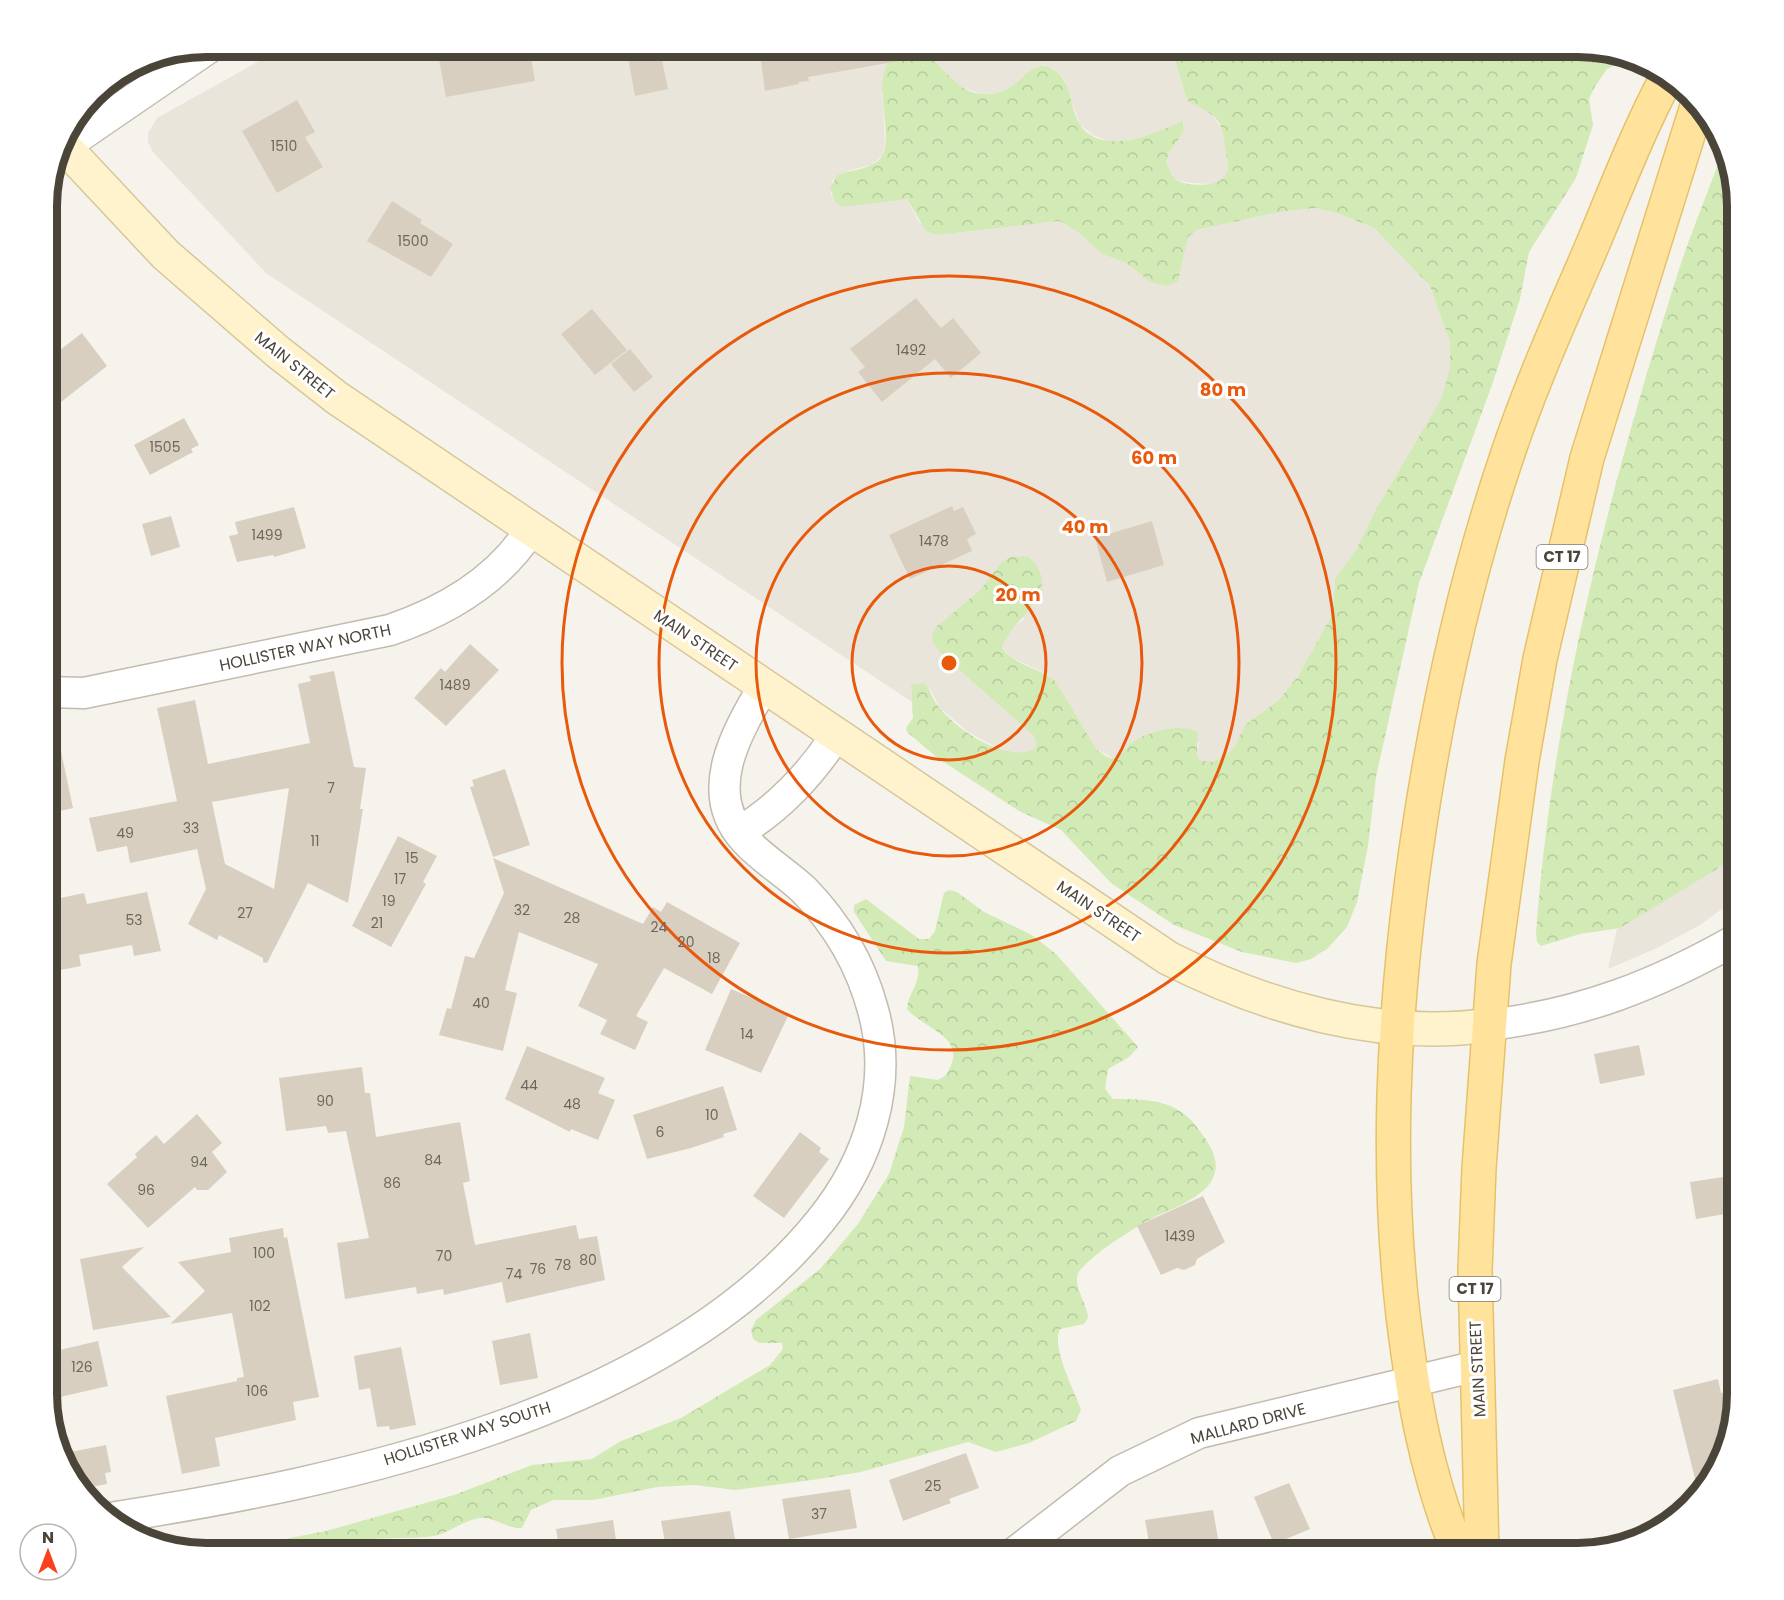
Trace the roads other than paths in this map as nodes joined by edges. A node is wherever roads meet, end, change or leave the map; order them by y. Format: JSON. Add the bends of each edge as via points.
{"nodes":[{"id":1,"x":193,"y":58,"type":"edge"},
{"id":2,"x":1664,"y":84,"type":"edge"},
{"id":3,"x":1695,"y":114,"type":"edge"},
{"id":4,"x":73,"y":138,"type":"edge"},
{"id":5,"x":68,"y":150,"type":"edge"},
{"id":6,"x":531,"y":529,"type":"junction"},
{"id":7,"x":764,"y":686,"type":"junction"},
{"id":8,"x":57,"y":692,"type":"edge"},
{"id":9,"x":836,"y":735,"type":"junction"},
{"id":10,"x":739,"y":832,"type":"junction"},
{"id":11,"x":1727,"y":944,"type":"edge"},
{"id":12,"x":1489,"y":1025,"type":"junction"},
{"id":13,"x":1396,"y":1026,"type":"junction"},
{"id":14,"x":1477,"y":1366,"type":"junction"},
{"id":15,"x":1413,"y":1380,"type":"junction"},
{"id":16,"x":120,"y":1516,"type":"edge"},
{"id":17,"x":1028,"y":1543,"type":"edge"},
{"id":18,"x":1454,"y":1543,"type":"edge"},
{"id":19,"x":1482,"y":1543,"type":"edge"}],
"edges":[{"from":1,"to":4,"type":"street"},
{"from":2,"to":13,"type":"main road","via":[[1527,400],[1488,516],[1434,741],[1418,837]]},
{"from":3,"to":12,"type":"main road","number":"CT 17","via":[[1611,374],[1566,542],[1522,761]]},
{"from":5,"to":6,"type":"main road","name":"MAIN STREET","via":[[166,255],[278,352],[337,398]]},
{"from":6,"to":7,"type":"main road","name":"MAIN STREET"},
{"from":6,"to":8,"type":"street","name":"HOLLISTER WAY NORTH","via":[[504,563],[478,586],[421,619],[390,630],[84,693]]},
{"from":7,"to":9,"type":"main road","name":"MAIN STREET"},
{"from":7,"to":10,"type":"street","name":"HOLLISTER WAY SOUTH","via":[[736,735],[726,770],[726,806]]},
{"from":9,"to":10,"type":"street","via":[[805,776],[770,811]]},
{"from":9,"to":13,"type":"main road","name":"MAIN STREET","via":[[1168,958],[1209,979],[1296,1010]]},
{"from":10,"to":16,"type":"street","name":"HOLLISTER WAY SOUTH","via":[[805,892],[838,932],[854,957],[875,1015],[880,1077],[871,1130],[854,1175],[807,1239],[759,1286],[725,1312],[626,1371],[548,1407],[360,1467],[284,1486]]},
{"from":11,"to":12,"type":"street","via":[[1656,982],[1613,999],[1558,1014]]},
{"from":12,"to":13,"type":"main road","name":"MAIN STREET"},
{"from":12,"to":14,"type":"main road","name":"MAIN STREET","number":"CT 17","via":[[1475,1270]]},
{"from":13,"to":15,"type":"main road","via":[[1394,1206]]},
{"from":14,"to":15,"type":"street","name":"MALLARD DRIVE"},
{"from":14,"to":19,"type":"main road","name":"MAIN STREET","number":"CT 17"},
{"from":15,"to":17,"type":"street","name":"MALLARD DRIVE","via":[[1199,1433],[1120,1471]]},
{"from":15,"to":18,"type":"main road","via":[[1438,1504]]}]}
